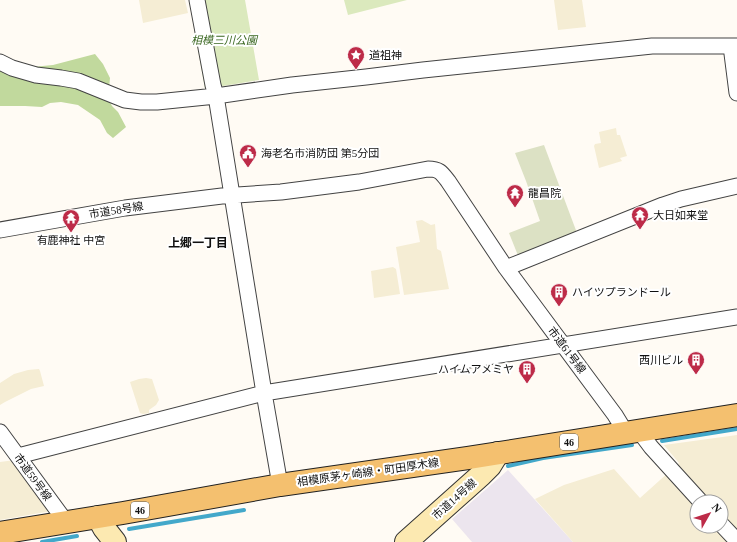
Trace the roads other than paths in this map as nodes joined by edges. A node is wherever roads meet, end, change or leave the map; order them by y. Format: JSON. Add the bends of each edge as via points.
{"nodes":[{"id":1,"x":197,"y":0,"type":"edge"},
{"id":2,"x":734,"y":46,"type":"edge"},
{"id":3,"x":6,"y":65,"type":"edge"},
{"id":4,"x":0,"y":77,"type":"edge"},
{"id":5,"x":737,"y":93,"type":"edge"},
{"id":6,"x":216,"y":96,"type":"junction"},
{"id":7,"x":737,"y":186,"type":"edge"},
{"id":8,"x":232,"y":196,"type":"junction"},
{"id":9,"x":0,"y":230,"type":"edge"},
{"id":10,"x":506,"y":268,"type":"junction"},
{"id":11,"x":737,"y":318,"type":"edge"},
{"id":12,"x":564,"y":345,"type":"junction"},
{"id":13,"x":264,"y":393,"type":"junction"},
{"id":14,"x":737,"y":415,"type":"edge"},
{"id":15,"x":0,"y":432,"type":"edge"},
{"id":16,"x":633,"y":432,"type":"junction"},
{"id":17,"x":498,"y":453,"type":"junction"},
{"id":18,"x":18,"y":456,"type":"junction"},
{"id":19,"x":280,"y":485,"type":"junction"},
{"id":20,"x":694,"y":494,"type":"edge"},
{"id":21,"x":98,"y":517,"type":"junction"},
{"id":22,"x":66,"y":522,"type":"junction"},
{"id":23,"x":729,"y":532,"type":"edge"},
{"id":24,"x":0,"y":533,"type":"edge"},
{"id":25,"x":737,"y":541,"type":"edge"},
{"id":26,"x":115,"y":542,"type":"edge"},
{"id":27,"x":406,"y":542,"type":"edge"}],
"edges":[{"from":1,"to":6,"type":"street"},
{"from":2,"to":5,"type":"street"},
{"from":2,"to":6,"type":"street","via":[[652,46],[292,85]]},
{"from":3,"to":4,"type":"street"},
{"from":3,"to":6,"type":"street","via":[[36,75],[78,82],[125,100],[157,102]]},
{"from":6,"to":8,"type":"street"},
{"from":7,"to":10,"type":"street","via":[[663,205]]},
{"from":8,"to":9,"type":"street","name":"市道58号線","via":[[125,208]]},
{"from":8,"to":10,"type":"street","name":"市道58号線","via":[[359,182],[435,169],[448,181]]},
{"from":8,"to":13,"type":"street"},
{"from":10,"to":12,"type":"street","name":"市道61号線"},
{"from":11,"to":12,"type":"street"},
{"from":12,"to":13,"type":"street"},
{"from":12,"to":16,"type":"street","name":"市道61号線","via":[[615,415]]},
{"from":13,"to":18,"type":"street"},
{"from":13,"to":19,"type":"street"},
{"from":14,"to":16,"type":"main road","name":"相模原茅ヶ崎線・町田厚木線","number":"46"},
{"from":15,"to":18,"type":"street","name":"市道59号線"},
{"from":16,"to":17,"type":"main road","name":"相模原茅ヶ崎線・町田厚木線","number":"46"},
{"from":16,"to":20,"type":"street","name":"市道61号線"},
{"from":17,"to":19,"type":"main road","name":"相模原茅ヶ崎線・町田厚木線","number":"46"},
{"from":17,"to":27,"type":"street","name":"市道14号線","via":[[481,475]]},
{"from":18,"to":22,"type":"street","name":"市道59号線"},
{"from":19,"to":21,"type":"main road","name":"相模原茅ヶ崎線・町田厚木線","number":"46"},
{"from":21,"to":22,"type":"main road","name":"相模原茅ヶ崎線・町田厚木線","number":"46"},
{"from":21,"to":26,"type":"street"},
{"from":22,"to":24,"type":"main road","name":"相模原茅ヶ崎線・町田厚木線","number":"46"},
{"from":23,"to":25,"type":"street"}]}
